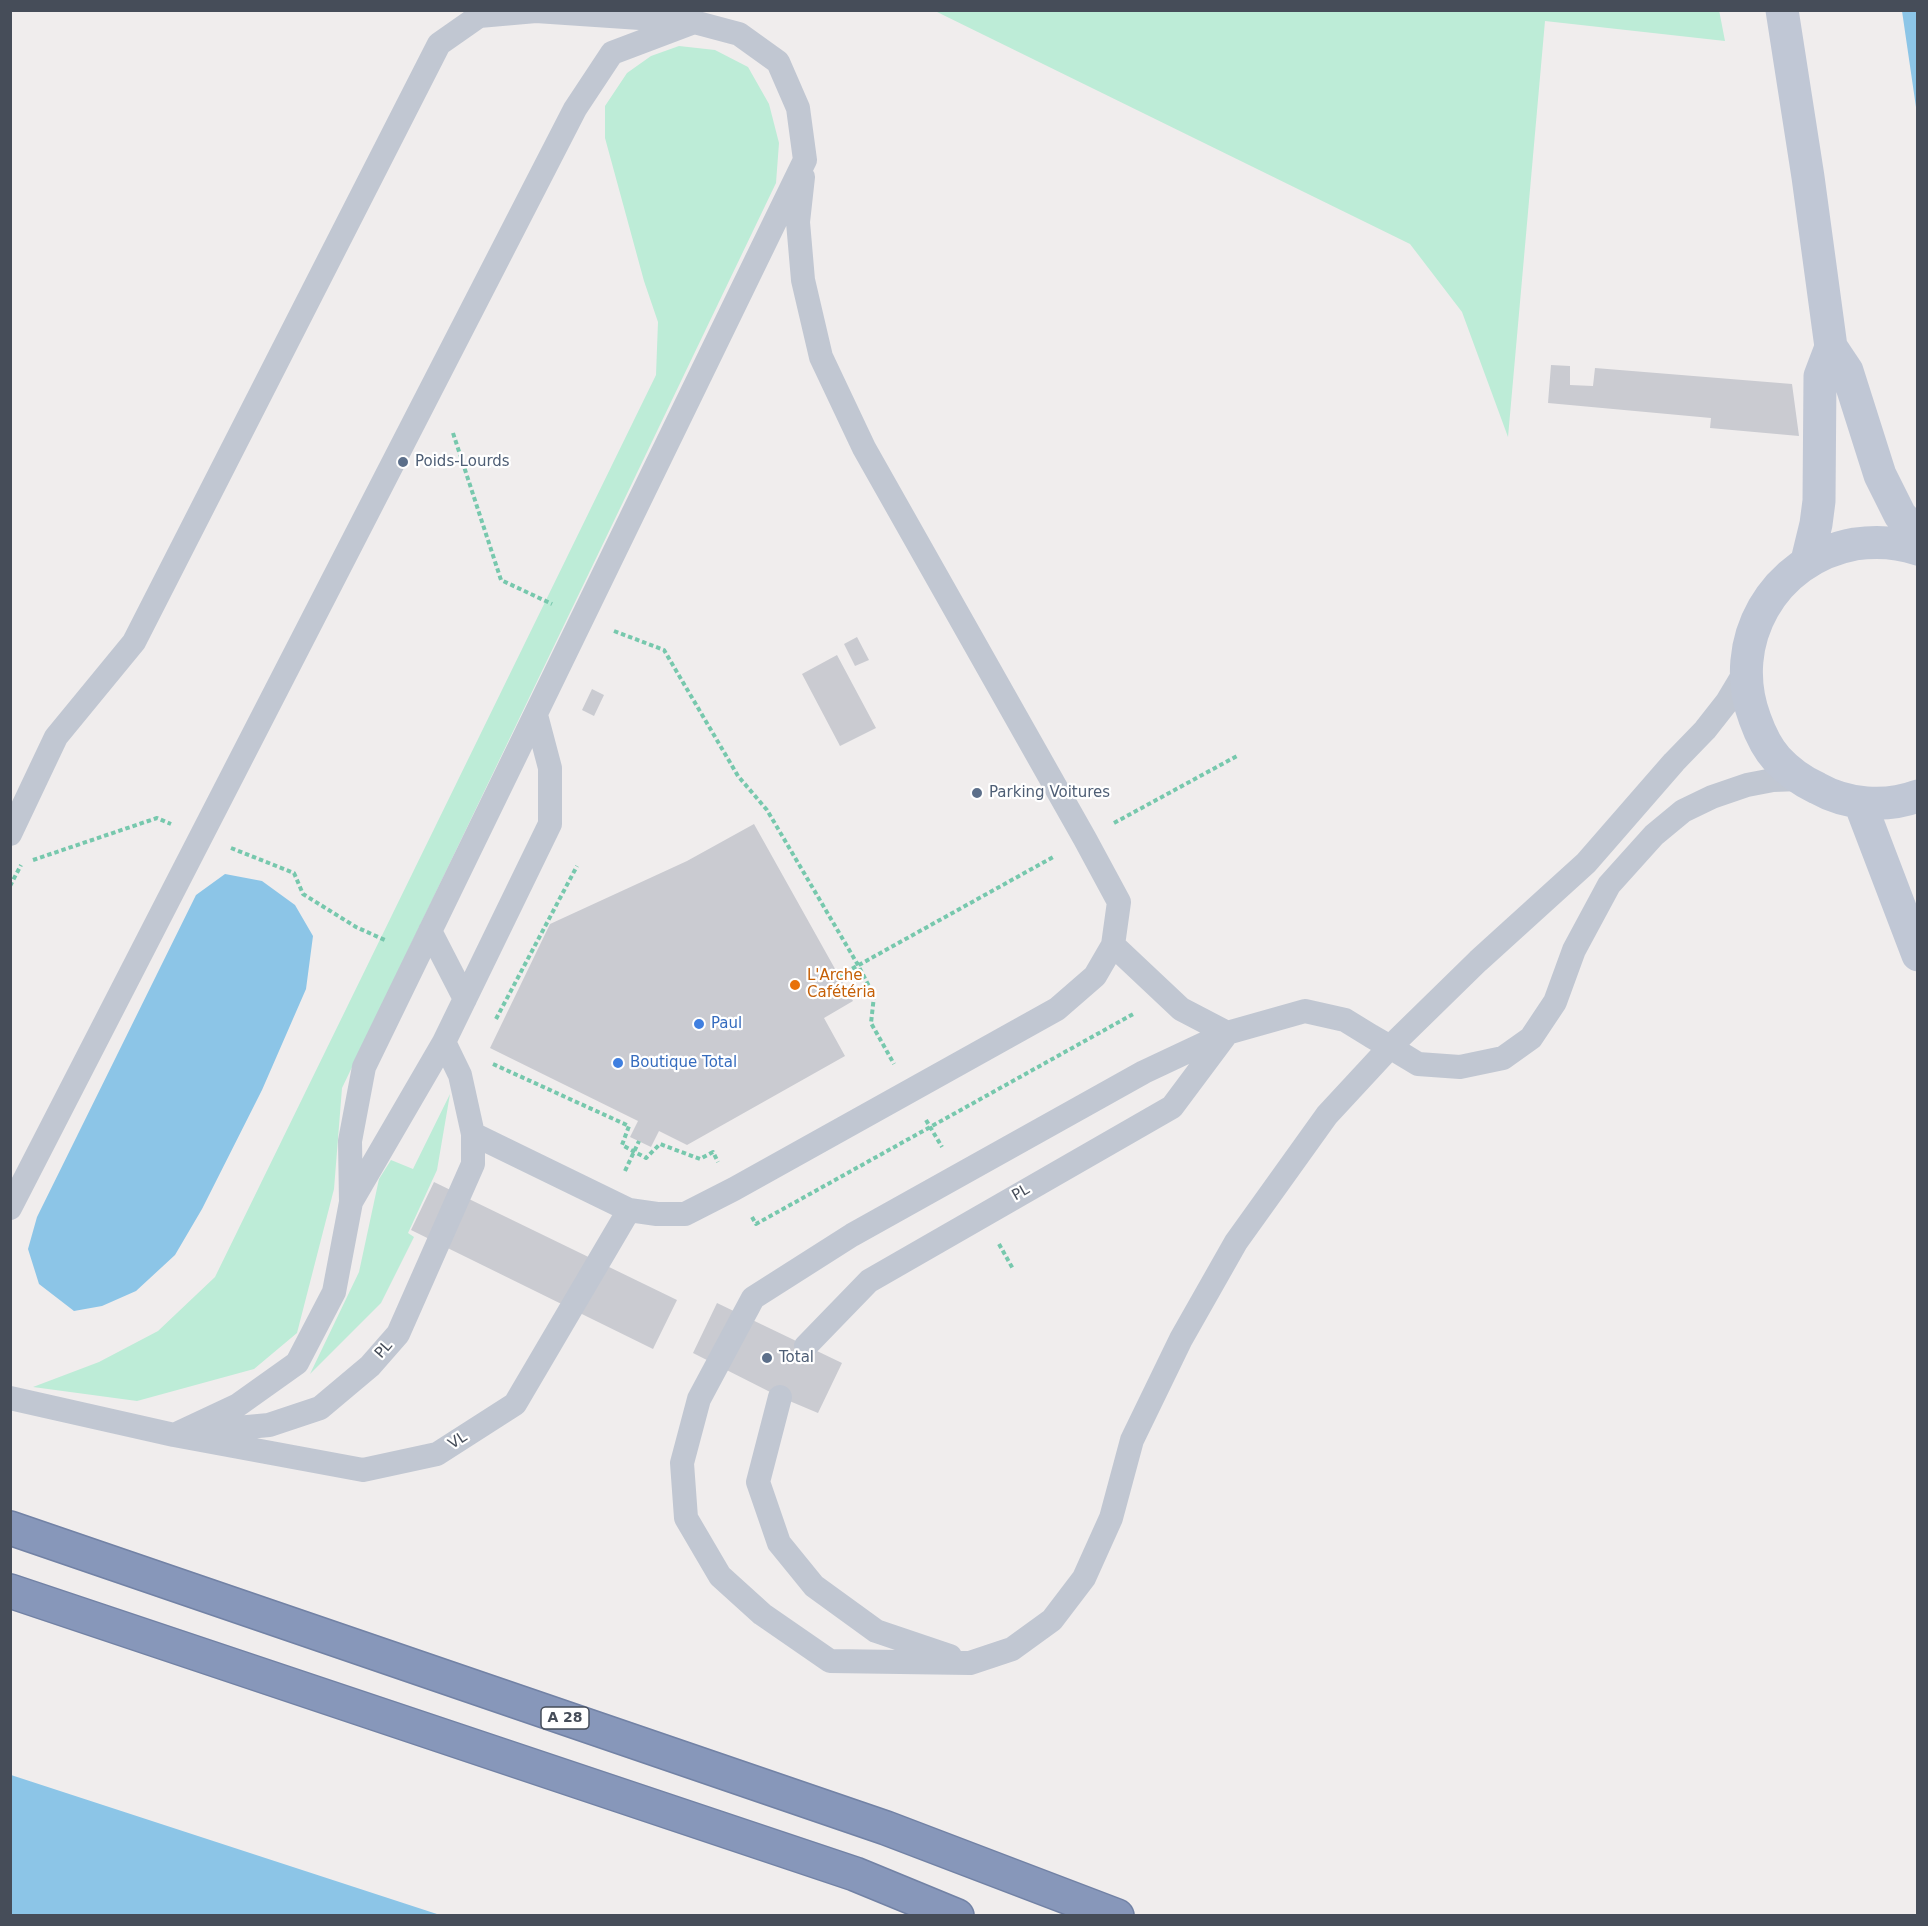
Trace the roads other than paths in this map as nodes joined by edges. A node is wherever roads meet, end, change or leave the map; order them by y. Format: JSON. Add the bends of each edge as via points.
{"nodes":[{"id":1,"x":1782,"y":10,"type":"edge"},
{"id":2,"x":694,"y":22,"type":"junction"},
{"id":3,"x":805,"y":160,"type":"junction"},
{"id":4,"x":1831,"y":347,"type":"junction"},
{"id":5,"x":1917,"y":534,"type":"edge"},
{"id":6,"x":1917,"y":549,"type":"edge"},
{"id":7,"x":1807,"y":561,"type":"junction"},
{"id":8,"x":1745,"y":672,"type":"junction"},
{"id":9,"x":536,"y":715,"type":"junction"},
{"id":10,"x":1800,"y":779,"type":"junction"},
{"id":11,"x":1917,"y":795,"type":"edge"},
{"id":12,"x":1860,"y":803,"type":"junction"},
{"id":13,"x":10,"y":834,"type":"edge"},
{"id":14,"x":430,"y":931,"type":"junction"},
{"id":15,"x":1113,"y":945,"type":"junction"},
{"id":16,"x":1917,"y":955,"type":"edge"},
{"id":17,"x":465,"y":999,"type":"junction"},
{"id":18,"x":1227,"y":1033,"type":"junction"},
{"id":19,"x":444,"y":1042,"type":"junction"},
{"id":20,"x":1390,"y":1047,"type":"junction"},
{"id":21,"x":473,"y":1134,"type":"junction"},
{"id":22,"x":351,"y":1202,"type":"junction"},
{"id":23,"x":10,"y":1208,"type":"edge"},
{"id":24,"x":629,"y":1210,"type":"junction"},
{"id":25,"x":806,"y":1346,"type":"dead end"},
{"id":26,"x":780,"y":1396,"type":"dead end"},
{"id":27,"x":10,"y":1398,"type":"edge"},
{"id":28,"x":174,"y":1434,"type":"junction"},
{"id":29,"x":10,"y":1528,"type":"edge"},
{"id":30,"x":10,"y":1592,"type":"edge"},
{"id":31,"x":970,"y":1663,"type":"junction"},
{"id":32,"x":957,"y":1916,"type":"edge"},
{"id":33,"x":1117,"y":1916,"type":"edge"}],
"edges":[{"from":1,"to":4,"type":"main road"},
{"from":2,"to":3,"type":"lane","via":[[739,34],[778,62],[798,108]]},
{"from":2,"to":13,"type":"lane","via":[[536,10],[479,16],[439,44],[134,642],[56,737]]},
{"from":2,"to":23,"type":"lane","via":[[612,53],[575,109]]},
{"from":3,"to":9,"type":"lane"},
{"from":3,"to":15,"type":"lane","via":[[798,222],[803,280],[821,357],[864,448],[1119,902]]},
{"from":4,"to":5,"type":"main road","via":[[1847,371],[1880,475],[1900,515]]},
{"from":4,"to":7,"type":"main road","via":[[1820,376],[1819,501]]},
{"from":6,"to":7,"type":"main road","via":[[1904,544],[1870,542],[1838,547]]},
{"from":7,"to":8,"type":"main road","via":[[1782,583],[1762,609],[1750,640]]},
{"from":8,"to":10,"type":"main road","via":[[1749,703],[1760,732],[1777,758]]},
{"from":8,"to":20,"type":"lane","via":[[1705,730],[1586,863]]},
{"from":9,"to":14,"type":"lane"},
{"from":9,"to":17,"type":"lane","via":[[549,768],[550,824]]},
{"from":10,"to":12,"type":"main road","via":[[1829,795]]},
{"from":10,"to":20,"type":"lane","via":[[1747,785],[1712,796],[1683,811],[1654,835],[1609,885],[1574,950],[1555,1002],[1531,1038],[1503,1058],[1460,1067],[1418,1064]]},
{"from":11,"to":12,"type":"main road","via":[[1902,801]]},
{"from":12,"to":16,"type":"main road"},
{"from":14,"to":17,"type":"lane"},
{"from":14,"to":22,"type":"lane","via":[[364,1067],[350,1141]]},
{"from":15,"to":18,"type":"lane","via":[[1182,1009]]},
{"from":15,"to":24,"type":"lane","via":[[1095,976],[1057,1009],[734,1189],[686,1214]]},
{"from":17,"to":19,"type":"lane"},
{"from":18,"to":20,"type":"lane","via":[[1305,1011],[1346,1020]]},
{"from":18,"to":25,"type":"lane","name":"PL","via":[[1172,1107],[869,1281]]},
{"from":18,"to":31,"type":"lane","via":[[1144,1072],[959,1175],[852,1235],[753,1298],[699,1399],[682,1463],[686,1518],[720,1576],[762,1614],[830,1661]]},
{"from":19,"to":21,"type":"lane","name":"PL","via":[[460,1075]]},
{"from":19,"to":22,"type":"lane"},
{"from":20,"to":31,"type":"lane","via":[[1327,1115],[1236,1242],[1180,1339],[1132,1440],[1111,1518],[1084,1578],[1052,1620],[1012,1649]]},
{"from":21,"to":24,"type":"lane"},
{"from":21,"to":28,"type":"lane","name":"PL","via":[[473,1164],[398,1334],[370,1366],[320,1408],[269,1425]]},
{"from":22,"to":28,"type":"lane","via":[[334,1292],[297,1363],[238,1405]]},
{"from":24,"to":28,"type":"lane","name":"VL","via":[[515,1404],[437,1455],[363,1470]]},
{"from":26,"to":31,"type":"lane","via":[[758,1482],[779,1543],[814,1586],[876,1630]]},
{"from":27,"to":28,"type":"lane","name":"VL"},
{"from":29,"to":33,"type":"highway","number":"A 28","via":[[886,1828]]},
{"from":30,"to":32,"type":"highway","via":[[855,1874]]}]}
